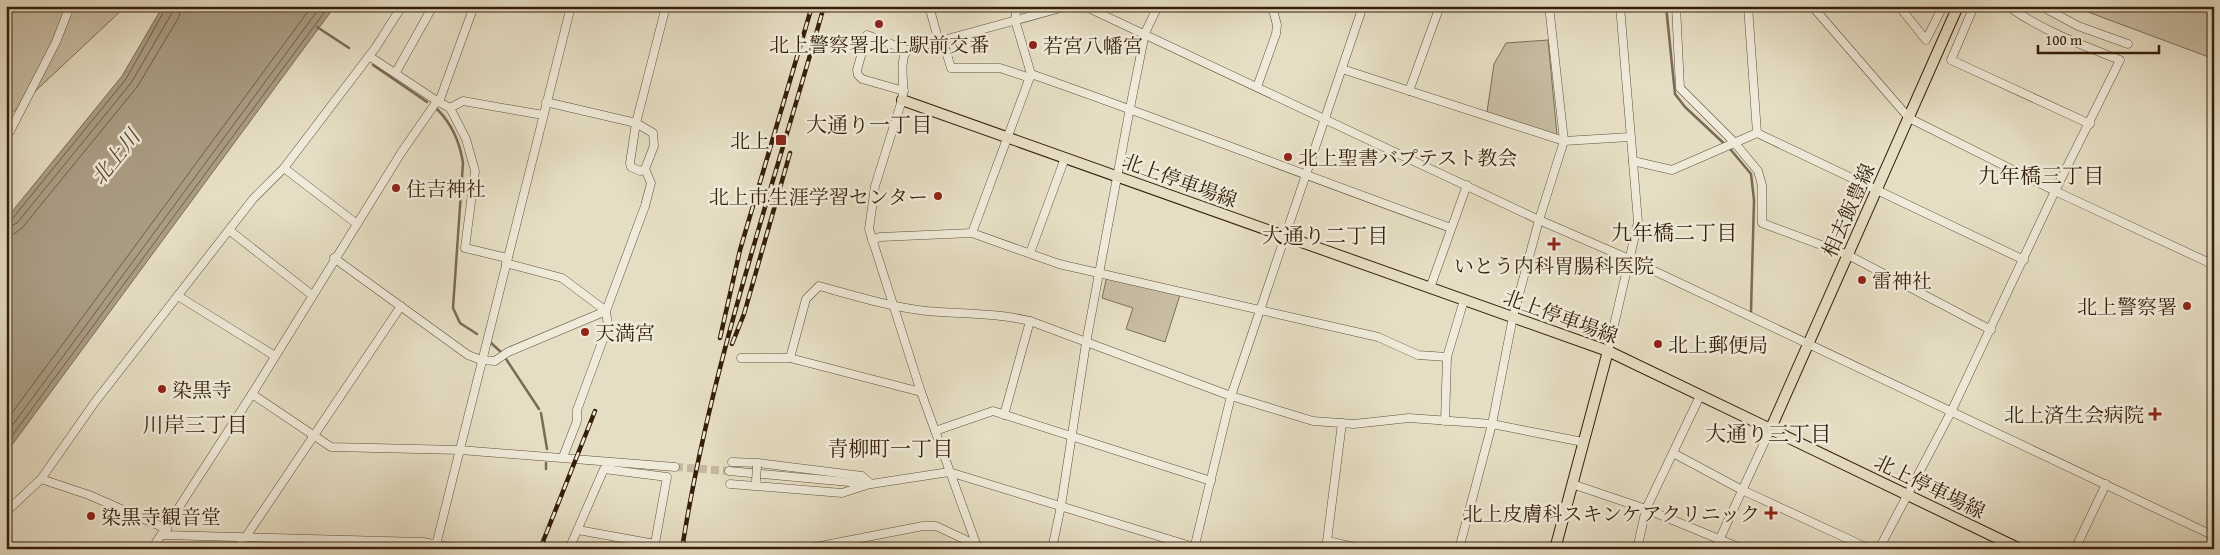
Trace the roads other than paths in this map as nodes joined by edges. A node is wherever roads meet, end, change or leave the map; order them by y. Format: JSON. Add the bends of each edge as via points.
{"nodes":[{"id":1,"x":70,"y":6,"type":"edge"},
{"id":2,"x":402,"y":6,"type":"edge"},
{"id":3,"x":432,"y":6,"type":"edge"},
{"id":4,"x":474,"y":6,"type":"edge"},
{"id":5,"x":570,"y":6,"type":"edge"},
{"id":6,"x":666,"y":6,"type":"edge"},
{"id":7,"x":929,"y":6,"type":"edge"},
{"id":8,"x":1017,"y":6,"type":"edge"},
{"id":9,"x":1068,"y":6,"type":"edge"},
{"id":10,"x":1084,"y":6,"type":"edge"},
{"id":11,"x":1158,"y":6,"type":"edge"},
{"id":12,"x":1272,"y":6,"type":"edge"},
{"id":13,"x":1363,"y":6,"type":"edge"},
{"id":14,"x":1440,"y":6,"type":"edge"},
{"id":15,"x":1550,"y":6,"type":"edge"},
{"id":16,"x":1620,"y":6,"type":"edge"},
{"id":17,"x":1676,"y":6,"type":"edge"},
{"id":18,"x":1748,"y":6,"type":"edge"},
{"id":19,"x":1812,"y":6,"type":"edge"},
{"id":20,"x":1899,"y":6,"type":"edge"},
{"id":21,"x":1943,"y":6,"type":"edge"},
{"id":22,"x":1958,"y":6,"type":"edge"},
{"id":23,"x":1974,"y":6,"type":"edge"},
{"id":24,"x":2008,"y":6,"type":"edge"},
{"id":25,"x":2042,"y":6,"type":"edge"},
{"id":26,"x":1015,"y":20,"type":"junction"},
{"id":27,"x":1145,"y":33,"type":"junction"},
{"id":28,"x":941,"y":41,"type":"junction"},
{"id":29,"x":2128,"y":44,"type":"dead end"},
{"id":30,"x":907,"y":50,"type":"junction"},
{"id":31,"x":369,"y":56,"type":"junction"},
{"id":32,"x":1342,"y":69,"type":"junction"},
{"id":33,"x":396,"y":72,"type":"junction"},
{"id":34,"x":1031,"y":76,"type":"junction"},
{"id":35,"x":1257,"y":87,"type":"junction"},
{"id":36,"x":1409,"y":91,"type":"junction"},
{"id":37,"x":903,"y":96,"type":"junction"},
{"id":38,"x":546,"y":102,"type":"junction"},
{"id":39,"x":450,"y":108,"type":"junction"},
{"id":40,"x":1130,"y":108,"type":"junction"},
{"id":41,"x":543,"y":115,"type":"junction"},
{"id":42,"x":1325,"y":118,"type":"junction"},
{"id":43,"x":1909,"y":118,"type":"junction"},
{"id":44,"x":6,"y":120,"type":"edge"},
{"id":45,"x":636,"y":124,"type":"junction"},
{"id":46,"x":2090,"y":124,"type":"junction"},
{"id":47,"x":13,"y":125,"type":"junction"},
{"id":48,"x":1757,"y":133,"type":"junction"},
{"id":49,"x":1630,"y":137,"type":"junction"},
{"id":50,"x":1008,"y":138,"type":"junction"},
{"id":51,"x":6,"y":139,"type":"edge"},
{"id":52,"x":1564,"y":141,"type":"junction"},
{"id":53,"x":1734,"y":142,"type":"junction"},
{"id":54,"x":1065,"y":158,"type":"junction"},
{"id":55,"x":1633,"y":161,"type":"junction"},
{"id":56,"x":284,"y":168,"type":"junction"},
{"id":57,"x":645,"y":169,"type":"junction"},
{"id":58,"x":1117,"y":176,"type":"junction"},
{"id":59,"x":1306,"y":176,"type":"junction"},
{"id":60,"x":1467,"y":185,"type":"junction"},
{"id":61,"x":1876,"y":190,"type":"junction"},
{"id":62,"x":2055,"y":191,"type":"junction"},
{"id":63,"x":1539,"y":220,"type":"junction"},
{"id":64,"x":357,"y":224,"type":"junction"},
{"id":65,"x":1451,"y":228,"type":"junction"},
{"id":66,"x":229,"y":230,"type":"junction"},
{"id":67,"x":972,"y":233,"type":"junction"},
{"id":68,"x":1285,"y":236,"type":"junction"},
{"id":69,"x":872,"y":240,"type":"junction"},
{"id":70,"x":1030,"y":253,"type":"junction"},
{"id":71,"x":1848,"y":255,"type":"junction"},
{"id":72,"x":334,"y":258,"type":"junction"},
{"id":73,"x":1629,"y":259,"type":"junction"},
{"id":74,"x":506,"y":260,"type":"junction"},
{"id":75,"x":2024,"y":260,"type":"junction"},
{"id":76,"x":2214,"y":265,"type":"edge"},
{"id":77,"x":1100,"y":272,"type":"junction"},
{"id":78,"x":1430,"y":288,"type":"junction"},
{"id":79,"x":312,"y":295,"type":"junction"},
{"id":80,"x":178,"y":296,"type":"junction"},
{"id":81,"x":1464,"y":300,"type":"junction"},
{"id":82,"x":401,"y":306,"type":"junction"},
{"id":83,"x":894,"y":306,"type":"junction"},
{"id":84,"x":1260,"y":310,"type":"junction"},
{"id":85,"x":606,"y":312,"type":"junction"},
{"id":86,"x":1513,"y":317,"type":"junction"},
{"id":87,"x":1030,"y":321,"type":"junction"},
{"id":88,"x":1991,"y":330,"type":"junction"},
{"id":89,"x":1086,"y":343,"type":"junction"},
{"id":90,"x":1807,"y":344,"type":"junction"},
{"id":91,"x":1608,"y":351,"type":"junction"},
{"id":92,"x":275,"y":356,"type":"junction"},
{"id":93,"x":1447,"y":357,"type":"junction"},
{"id":94,"x":742,"y":358,"type":"dead end"},
{"id":95,"x":790,"y":358,"type":"junction"},
{"id":96,"x":481,"y":360,"type":"junction"},
{"id":97,"x":921,"y":392,"type":"junction"},
{"id":98,"x":252,"y":394,"type":"junction"},
{"id":99,"x":1231,"y":396,"type":"junction"},
{"id":100,"x":1700,"y":396,"type":"junction"},
{"id":101,"x":1951,"y":412,"type":"junction"},
{"id":102,"x":1004,"y":415,"type":"junction"},
{"id":103,"x":1445,"y":421,"type":"junction"},
{"id":104,"x":1342,"y":423,"type":"junction"},
{"id":105,"x":1492,"y":424,"type":"junction"},
{"id":106,"x":1771,"y":428,"type":"junction"},
{"id":107,"x":935,"y":431,"type":"junction"},
{"id":108,"x":312,"y":435,"type":"junction"},
{"id":109,"x":1072,"y":437,"type":"junction"},
{"id":110,"x":1583,"y":442,"type":"junction"},
{"id":111,"x":460,"y":450,"type":"junction"},
{"id":112,"x":1673,"y":453,"type":"junction"},
{"id":113,"x":563,"y":457,"type":"junction"},
{"id":114,"x":732,"y":462,"type":"tunnel mouth"},
{"id":115,"x":757,"y":464,"type":"junction"},
{"id":116,"x":675,"y":467,"type":"tunnel mouth"},
{"id":117,"x":728,"y":471,"type":"tunnel mouth"},
{"id":118,"x":948,"y":472,"type":"junction"},
{"id":119,"x":41,"y":479,"type":"junction"},
{"id":120,"x":1211,"y":481,"type":"junction"},
{"id":121,"x":755,"y":483,"type":"junction"},
{"id":122,"x":730,"y":484,"type":"dead end"},
{"id":123,"x":872,"y":484,"type":"junction"},
{"id":124,"x":1572,"y":484,"type":"junction"},
{"id":125,"x":2106,"y":484,"type":"junction"},
{"id":126,"x":1742,"y":490,"type":"junction"},
{"id":127,"x":1907,"y":495,"type":"junction"},
{"id":128,"x":1060,"y":506,"type":"junction"},
{"id":129,"x":1646,"y":509,"type":"junction"},
{"id":130,"x":6,"y":512,"type":"edge"},
{"id":131,"x":578,"y":530,"type":"junction"},
{"id":132,"x":164,"y":532,"type":"junction"},
{"id":133,"x":2214,"y":536,"type":"edge"},
{"id":134,"x":243,"y":538,"type":"junction"},
{"id":135,"x":1720,"y":539,"type":"junction"},
{"id":136,"x":316,"y":544,"type":"edge"},
{"id":137,"x":1327,"y":545,"type":"edge"},
{"id":138,"x":436,"y":546,"type":"edge"},
{"id":139,"x":655,"y":546,"type":"edge"},
{"id":140,"x":977,"y":547,"type":"edge"},
{"id":141,"x":1195,"y":548,"type":"edge"},
{"id":142,"x":152,"y":549,"type":"edge"},
{"id":143,"x":238,"y":549,"type":"edge"},
{"id":144,"x":460,"y":549,"type":"edge"},
{"id":145,"x":569,"y":549,"type":"edge"},
{"id":146,"x":805,"y":549,"type":"edge"},
{"id":147,"x":985,"y":549,"type":"edge"},
{"id":148,"x":1052,"y":549,"type":"edge"},
{"id":149,"x":1363,"y":549,"type":"edge"},
{"id":150,"x":1459,"y":549,"type":"edge"},
{"id":151,"x":1555,"y":549,"type":"edge"},
{"id":152,"x":1637,"y":549,"type":"edge"},
{"id":153,"x":1715,"y":549,"type":"edge"},
{"id":154,"x":1743,"y":549,"type":"edge"},
{"id":155,"x":1870,"y":549,"type":"edge"},
{"id":156,"x":1879,"y":549,"type":"edge"},
{"id":157,"x":2020,"y":549,"type":"edge"},
{"id":158,"x":2075,"y":549,"type":"edge"}],
"edges":[{"from":1,"to":47,"type":"street","via":[[56,42]]},
{"from":2,"to":31,"type":"street"},
{"from":3,"to":33,"type":"street"},
{"from":4,"to":39,"type":"street","via":[[439,102]]},
{"from":5,"to":38,"type":"street"},
{"from":6,"to":45,"type":"street"},
{"from":7,"to":28,"type":"street"},
{"from":8,"to":26,"type":"street"},
{"from":9,"to":26,"type":"street"},
{"from":10,"to":27,"type":"street"},
{"from":11,"to":27,"type":"street"},
{"from":12,"to":35,"type":"street","via":[[1276,34]]},
{"from":13,"to":32,"type":"street"},
{"from":14,"to":36,"type":"street"},
{"from":15,"to":52,"type":"street"},
{"from":16,"to":49,"type":"street"},
{"from":17,"to":53,"type":"street","via":[[1680,88]]},
{"from":18,"to":48,"type":"street"},
{"from":19,"to":43,"type":"street"},
{"from":20,"to":21,"type":"street","via":[[1926,40]]},
{"from":22,"to":43,"type":"main road","name":"相去飯豊線"},
{"from":23,"to":46,"type":"street","via":[[1951,60]]},
{"from":24,"to":46,"type":"street","via":[[2065,39],[2120,60]]},
{"from":25,"to":29,"type":"street","via":[[2078,26]]},
{"from":26,"to":28,"type":"street"},
{"from":26,"to":34,"type":"street"},
{"from":27,"to":35,"type":"street"},
{"from":27,"to":40,"type":"street"},
{"from":28,"to":30,"type":"street"},
{"from":28,"to":34,"type":"street","via":[[950,68],[1000,68]]},
{"from":30,"to":37,"type":"street","via":[[903,63]]},
{"from":30,"to":37,"type":"street","via":[[867,35],[857,70],[862,79]]},
{"from":31,"to":33,"type":"street"},
{"from":31,"to":56,"type":"street"},
{"from":32,"to":36,"type":"street"},
{"from":32,"to":42,"type":"street"},
{"from":33,"to":64,"type":"street","via":[[437,101]]},
{"from":34,"to":40,"type":"street"},
{"from":34,"to":50,"type":"street"},
{"from":35,"to":42,"type":"street"},
{"from":36,"to":52,"type":"street"},
{"from":37,"to":50,"type":"main road","name":"北上停車場線"},
{"from":37,"to":69,"type":"street","via":[[875,186],[869,229]]},
{"from":38,"to":41,"type":"street"},
{"from":38,"to":45,"type":"street"},
{"from":39,"to":41,"type":"street","via":[[463,101]]},
{"from":39,"to":74,"type":"street","via":[[466,139],[475,171],[465,248]]},
{"from":40,"to":58,"type":"street"},
{"from":40,"to":59,"type":"street"},
{"from":41,"to":74,"type":"street"},
{"from":42,"to":59,"type":"street"},
{"from":42,"to":60,"type":"street"},
{"from":43,"to":61,"type":"main road","name":"相去飯豊線"},
{"from":43,"to":62,"type":"street"},
{"from":44,"to":47,"type":"street"},
{"from":45,"to":57,"type":"street","via":[[653,132],[655,138]]},
{"from":45,"to":57,"type":"street","via":[[631,167],[640,171]]},
{"from":46,"to":62,"type":"street"},
{"from":47,"to":51,"type":"street"},
{"from":48,"to":53,"type":"street"},
{"from":48,"to":61,"type":"street"},
{"from":49,"to":52,"type":"street"},
{"from":49,"to":55,"type":"street"},
{"from":50,"to":54,"type":"main road","name":"北上停車場線"},
{"from":50,"to":67,"type":"street"},
{"from":52,"to":63,"type":"street"},
{"from":53,"to":55,"type":"street","via":[[1672,170]]},
{"from":53,"to":71,"type":"street","via":[[1758,171],[1762,185],[1762,223]]},
{"from":54,"to":58,"type":"main road","name":"北上停車場線"},
{"from":54,"to":70,"type":"street"},
{"from":55,"to":73,"type":"street","via":[[1638,222]]},
{"from":56,"to":64,"type":"street"},
{"from":56,"to":66,"type":"street","via":[[253,199]]},
{"from":57,"to":85,"type":"street","via":[[650,183],[645,206]]},
{"from":58,"to":68,"type":"main road","name":"北上停車場線"},
{"from":58,"to":77,"type":"street"},
{"from":59,"to":65,"type":"street"},
{"from":59,"to":68,"type":"street"},
{"from":60,"to":63,"type":"street"},
{"from":60,"to":65,"type":"street"},
{"from":61,"to":71,"type":"main road","name":"相去飯豊線"},
{"from":61,"to":75,"type":"street"},
{"from":62,"to":75,"type":"street"},
{"from":62,"to":76,"type":"street"},
{"from":63,"to":73,"type":"street"},
{"from":63,"to":86,"type":"street"},
{"from":64,"to":72,"type":"street"},
{"from":65,"to":78,"type":"street"},
{"from":66,"to":79,"type":"street"},
{"from":66,"to":80,"type":"street"},
{"from":67,"to":69,"type":"street"},
{"from":67,"to":70,"type":"street"},
{"from":68,"to":78,"type":"main road","name":"北上停車場線"},
{"from":68,"to":84,"type":"street"},
{"from":69,"to":83,"type":"street"},
{"from":70,"to":77,"type":"street","via":[[1059,264]]},
{"from":71,"to":88,"type":"street"},
{"from":71,"to":90,"type":"main road","name":"相去飯豊線"},
{"from":72,"to":79,"type":"street"},
{"from":72,"to":82,"type":"street"},
{"from":73,"to":90,"type":"street"},
{"from":73,"to":91,"type":"street"},
{"from":74,"to":85,"type":"street","via":[[562,278]]},
{"from":74,"to":96,"type":"street"},
{"from":75,"to":88,"type":"street"},
{"from":77,"to":84,"type":"street"},
{"from":77,"to":89,"type":"street"},
{"from":78,"to":81,"type":"main road","name":"北上停車場線"},
{"from":79,"to":92,"type":"street"},
{"from":80,"to":92,"type":"street"},
{"from":80,"to":119,"type":"street","via":[[95,402]]},
{"from":81,"to":86,"type":"main road","name":"北上停車場線"},
{"from":81,"to":93,"type":"street"},
{"from":82,"to":96,"type":"street","via":[[468,355]]},
{"from":82,"to":108,"type":"street"},
{"from":83,"to":87,"type":"street","via":[[1003,315]]},
{"from":83,"to":95,"type":"street","via":[[819,286],[806,299]]},
{"from":83,"to":97,"type":"street"},
{"from":84,"to":93,"type":"street","via":[[1378,337],[1418,355]]},
{"from":84,"to":99,"type":"street"},
{"from":85,"to":96,"type":"street","via":[[508,352],[495,361]]},
{"from":85,"to":113,"type":"street","via":[[608,326]]},
{"from":86,"to":91,"type":"main road","name":"北上停車場線"},
{"from":86,"to":105,"type":"street"},
{"from":87,"to":89,"type":"street"},
{"from":87,"to":102,"type":"street"},
{"from":88,"to":101,"type":"street"},
{"from":89,"to":99,"type":"street"},
{"from":89,"to":109,"type":"street"},
{"from":90,"to":101,"type":"street"},
{"from":90,"to":106,"type":"main road","name":"相去飯豊線"},
{"from":91,"to":100,"type":"main road","name":"北上停車場線"},
{"from":91,"to":110,"type":"main road"},
{"from":92,"to":98,"type":"street"},
{"from":93,"to":103,"type":"street"},
{"from":94,"to":95,"type":"street"},
{"from":95,"to":97,"type":"street"},
{"from":96,"to":111,"type":"street"},
{"from":97,"to":107,"type":"street"},
{"from":98,"to":108,"type":"street"},
{"from":98,"to":132,"type":"street"},
{"from":99,"to":104,"type":"street","via":[[1313,421]]},
{"from":99,"to":120,"type":"street"},
{"from":100,"to":106,"type":"main road","name":"北上停車場線"},
{"from":100,"to":112,"type":"street"},
{"from":101,"to":125,"type":"street"},
{"from":101,"to":127,"type":"street"},
{"from":102,"to":107,"type":"street","via":[[993,412]]},
{"from":102,"to":109,"type":"street"},
{"from":103,"to":104,"type":"street","via":[[1409,418]]},
{"from":103,"to":105,"type":"street"},
{"from":104,"to":137,"type":"street"},
{"from":105,"to":110,"type":"street"},
{"from":105,"to":150,"type":"street"},
{"from":106,"to":126,"type":"street"},
{"from":106,"to":127,"type":"main road","name":"北上停車場線"},
{"from":107,"to":118,"type":"street"},
{"from":108,"to":111,"type":"street","via":[[330,447]]},
{"from":108,"to":134,"type":"street"},
{"from":109,"to":120,"type":"street"},
{"from":109,"to":128,"type":"street"},
{"from":110,"to":124,"type":"main road"},
{"from":111,"to":113,"type":"street"},
{"from":111,"to":138,"type":"street"},
{"from":112,"to":126,"type":"street"},
{"from":112,"to":129,"type":"street"},
{"from":113,"to":116,"type":"street"},
{"from":114,"to":115,"type":"street"},
{"from":115,"to":121,"type":"street","bridge":true},
{"from":115,"to":123,"type":"street","via":[[862,476]]},
{"from":117,"to":123,"type":"street"},
{"from":118,"to":123,"type":"street"},
{"from":118,"to":128,"type":"street"},
{"from":118,"to":140,"type":"street"},
{"from":119,"to":130,"type":"street"},
{"from":119,"to":132,"type":"street","via":[[89,495]]},
{"from":120,"to":141,"type":"street"},
{"from":121,"to":122,"type":"street"},
{"from":121,"to":123,"type":"street","via":[[842,494]]},
{"from":124,"to":129,"type":"street"},
{"from":124,"to":151,"type":"main road"},
{"from":125,"to":133,"type":"street"},
{"from":125,"to":158,"type":"street"},
{"from":126,"to":135,"type":"street"},
{"from":126,"to":155,"type":"street"},
{"from":127,"to":156,"type":"street"},
{"from":127,"to":157,"type":"main road","name":"北上停車場線"},
{"from":128,"to":141,"type":"street"},
{"from":128,"to":148,"type":"street"},
{"from":129,"to":135,"type":"street"},
{"from":129,"to":152,"type":"street"},
{"from":131,"to":139,"type":"street"},
{"from":131,"to":139,"type":"street","via":[[604,469],[667,477]]},
{"from":131,"to":145,"type":"street"},
{"from":132,"to":134,"type":"street"},
{"from":132,"to":142,"type":"street"},
{"from":134,"to":136,"type":"street"},
{"from":134,"to":143,"type":"street"},
{"from":135,"to":153,"type":"street"},
{"from":135,"to":154,"type":"street"},
{"from":136,"to":138,"type":"street"},
{"from":137,"to":149,"type":"street"},
{"from":138,"to":144,"type":"street"},
{"from":140,"to":146,"type":"street","via":[[936,526],[923,526]]},
{"from":140,"to":147,"type":"street"}]}
